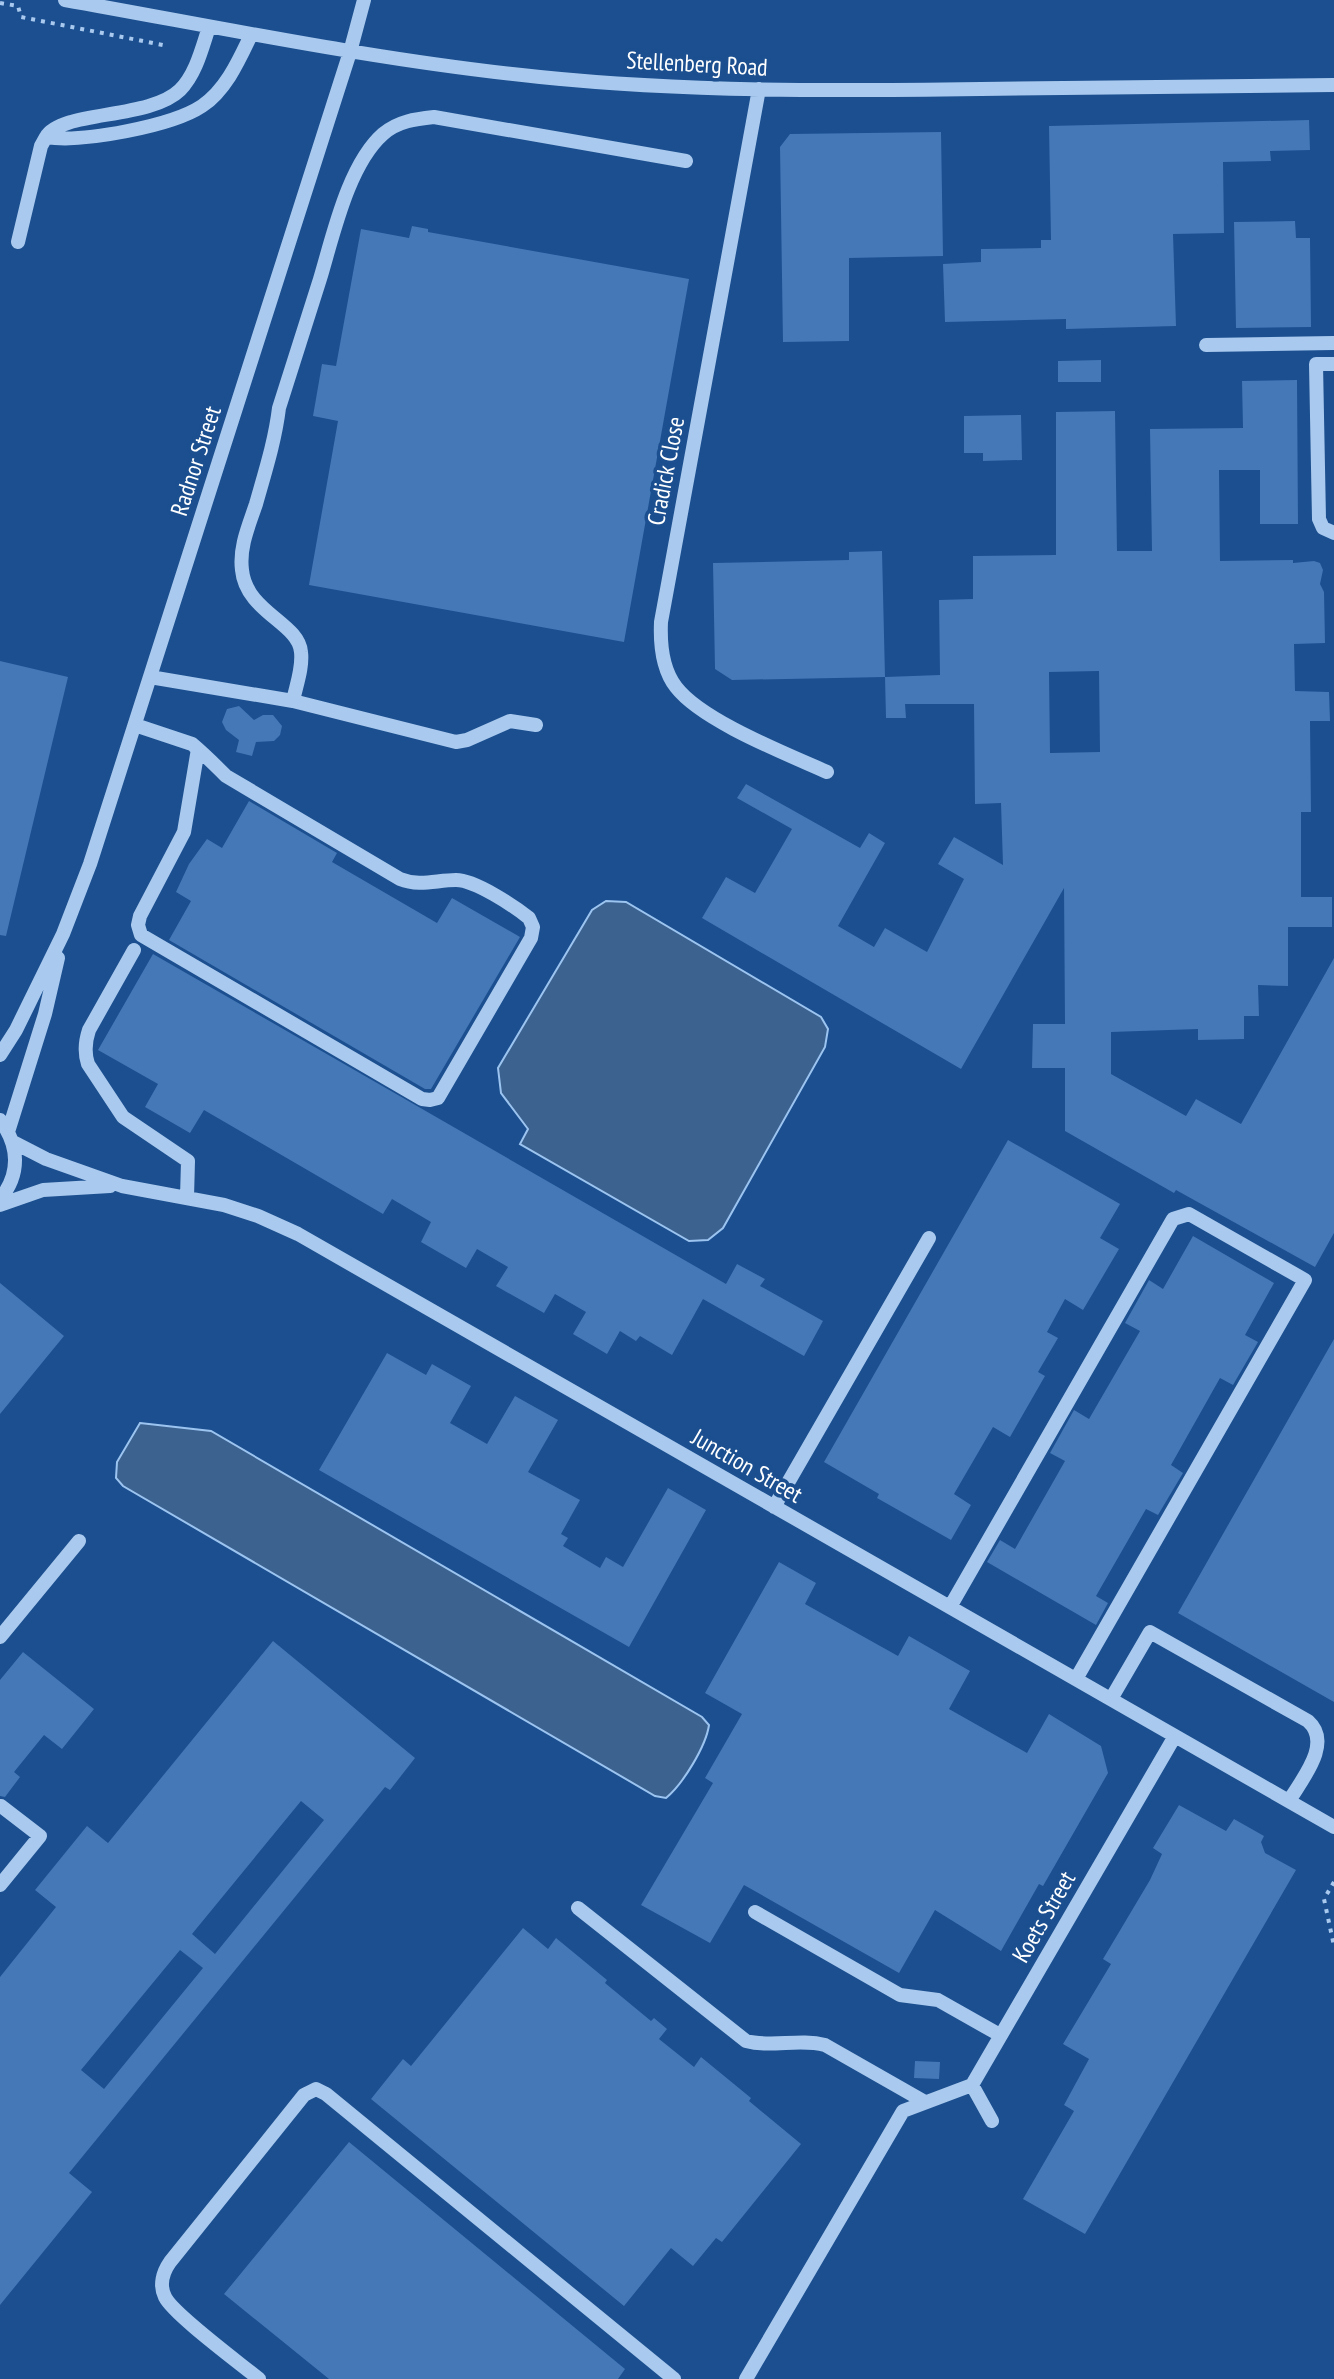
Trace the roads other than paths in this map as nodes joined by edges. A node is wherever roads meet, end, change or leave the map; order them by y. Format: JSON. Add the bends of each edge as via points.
{"nodes":[{"id":1,"x":364,"y":0,"type":"edge"},
{"id":2,"x":76,"y":1,"type":"edge"},
{"id":3,"x":209,"y":27,"type":"junction"},
{"id":4,"x":251,"y":35,"type":"junction"},
{"id":5,"x":350,"y":52,"type":"junction"},
{"id":6,"x":1334,"y":85,"type":"edge"},
{"id":7,"x":759,"y":89,"type":"junction"},
{"id":8,"x":46,"y":137,"type":"junction"},
{"id":9,"x":686,"y":161,"type":"dead end"},
{"id":10,"x":18,"y":242,"type":"dead end"},
{"id":11,"x":1334,"y":343,"type":"edge"},
{"id":12,"x":1206,"y":345,"type":"dead end"},
{"id":13,"x":1334,"y":364,"type":"edge"},
{"id":14,"x":1334,"y":533,"type":"edge"},
{"id":15,"x":150,"y":677,"type":"junction"},
{"id":16,"x":293,"y":701,"type":"junction"},
{"id":17,"x":135,"y":725,"type":"junction"},
{"id":18,"x":536,"y":725,"type":"dead end"},
{"id":19,"x":198,"y":749,"type":"junction"},
{"id":20,"x":827,"y":772,"type":"dead end"},
{"id":21,"x":63,"y":934,"type":"junction"},
{"id":22,"x":134,"y":950,"type":"dead end"},
{"id":23,"x":0,"y":1055,"type":"edge"},
{"id":24,"x":7,"y":1131,"type":"edge"},
{"id":25,"x":122,"y":1186,"type":"junction"},
{"id":26,"x":187,"y":1197,"type":"junction"},
{"id":27,"x":0,"y":1202,"type":"edge"},
{"id":28,"x":929,"y":1238,"type":"dead end"},
{"id":29,"x":774,"y":1507,"type":"junction"},
{"id":30,"x":79,"y":1541,"type":"dead end"},
{"id":31,"x":950,"y":1607,"type":"junction"},
{"id":32,"x":3,"y":1628,"type":"edge"},
{"id":33,"x":1076,"y":1679,"type":"junction"},
{"id":34,"x":1111,"y":1699,"type":"junction"},
{"id":35,"x":1175,"y":1736,"type":"junction"},
{"id":36,"x":1289,"y":1801,"type":"junction"},
{"id":37,"x":1,"y":1806,"type":"edge"},
{"id":38,"x":1334,"y":1827,"type":"edge"},
{"id":39,"x":0,"y":1885,"type":"edge"},
{"id":40,"x":578,"y":1908,"type":"dead end"},
{"id":41,"x":755,"y":1912,"type":"dead end"},
{"id":42,"x":1000,"y":2035,"type":"junction"},
{"id":43,"x":972,"y":2085,"type":"junction"},
{"id":44,"x":925,"y":2102,"type":"junction"},
{"id":45,"x":992,"y":2121,"type":"dead end"},
{"id":46,"x":259,"y":2379,"type":"edge"},
{"id":47,"x":674,"y":2379,"type":"edge"},
{"id":48,"x":746,"y":2379,"type":"edge"}],
"edges":[{"from":1,"to":5,"type":"street","name":"Radnor Street"},
{"from":2,"to":3,"type":"street","name":"Stellenberg Road"},
{"from":3,"to":4,"type":"street","name":"Stellenberg Road"},
{"from":3,"to":8,"type":"street","via":[[187,81],[166,101],[74,122]]},
{"from":4,"to":5,"type":"street","name":"Stellenberg Road"},
{"from":4,"to":8,"type":"street","via":[[236,66],[202,106],[121,132]]},
{"from":5,"to":7,"type":"street","name":"Stellenberg Road","via":[[539,77]]},
{"from":5,"to":15,"type":"street","name":"Radnor Street"},
{"from":6,"to":7,"type":"street","name":"Stellenberg Road"},
{"from":7,"to":20,"type":"street","name":"Cradick Close","via":[[661,622],[661,653],[674,685],[695,705]]},
{"from":8,"to":10,"type":"street"},
{"from":9,"to":16,"type":"street","via":[[434,117],[400,123],[373,146],[342,208],[279,408],[242,552],[248,591],[293,635],[301,650]]},
{"from":11,"to":12,"type":"street"},
{"from":13,"to":14,"type":"street","via":[[1316,364],[1319,519]]},
{"from":15,"to":16,"type":"street"},
{"from":15,"to":17,"type":"street","name":"Radnor Street"},
{"from":16,"to":18,"type":"street","via":[[456,742],[510,721]]},
{"from":17,"to":19,"type":"street"},
{"from":17,"to":21,"type":"street","name":"Radnor Street"},
{"from":19,"to":19,"type":"street","via":[[184,832],[140,916],[141,935],[422,1099],[438,1098],[531,938],[529,918],[467,881],[418,884],[400,879],[226,776]]},
{"from":21,"to":23,"type":"street","name":"Radnor Street"},
{"from":21,"to":24,"type":"street","name":"Radnor Street","via":[[45,1014]]},
{"from":22,"to":26,"type":"street","via":[[89,1030],[86,1056],[123,1117],[188,1161]]},
{"from":24,"to":25,"type":"street","name":"Junction Street","via":[[46,1159]]},
{"from":24,"to":27,"type":"street","name":"Radnor Street","via":[[15,1153],[13,1177]]},
{"from":25,"to":26,"type":"street","name":"Junction Street"},
{"from":25,"to":27,"type":"street","name":"Junction Street","via":[[43,1190]]},
{"from":26,"to":29,"type":"street","name":"Junction Street","via":[[243,1211],[298,1234]]},
{"from":28,"to":29,"type":"street"},
{"from":29,"to":31,"type":"street","name":"Junction Street"},
{"from":30,"to":32,"type":"street"},
{"from":31,"to":33,"type":"street","name":"Junction Street"},
{"from":31,"to":33,"type":"street","via":[[1173,1219],[1189,1214],[1305,1280]]},
{"from":33,"to":34,"type":"street","name":"Junction Street"},
{"from":34,"to":35,"type":"street","name":"Junction Street"},
{"from":34,"to":36,"type":"street","via":[[1150,1632],[1308,1721],[1317,1734],[1316,1754]]},
{"from":35,"to":36,"type":"street","name":"Junction Street"},
{"from":35,"to":42,"type":"street","name":"Koets Street"},
{"from":36,"to":38,"type":"street","name":"Junction Street"},
{"from":37,"to":39,"type":"street","via":[[40,1836]]},
{"from":40,"to":44,"type":"street","via":[[746,2041],[825,2045]]},
{"from":41,"to":42,"type":"street","via":[[900,1995],[938,2000]]},
{"from":42,"to":43,"type":"street","name":"Koets Street"},
{"from":43,"to":44,"type":"street"},
{"from":43,"to":45,"type":"street"},
{"from":44,"to":48,"type":"street","via":[[899,2116]]},
{"from":46,"to":47,"type":"street","via":[[171,2306],[162,2279],[170,2262],[294,2107],[316,2089]]}]}
